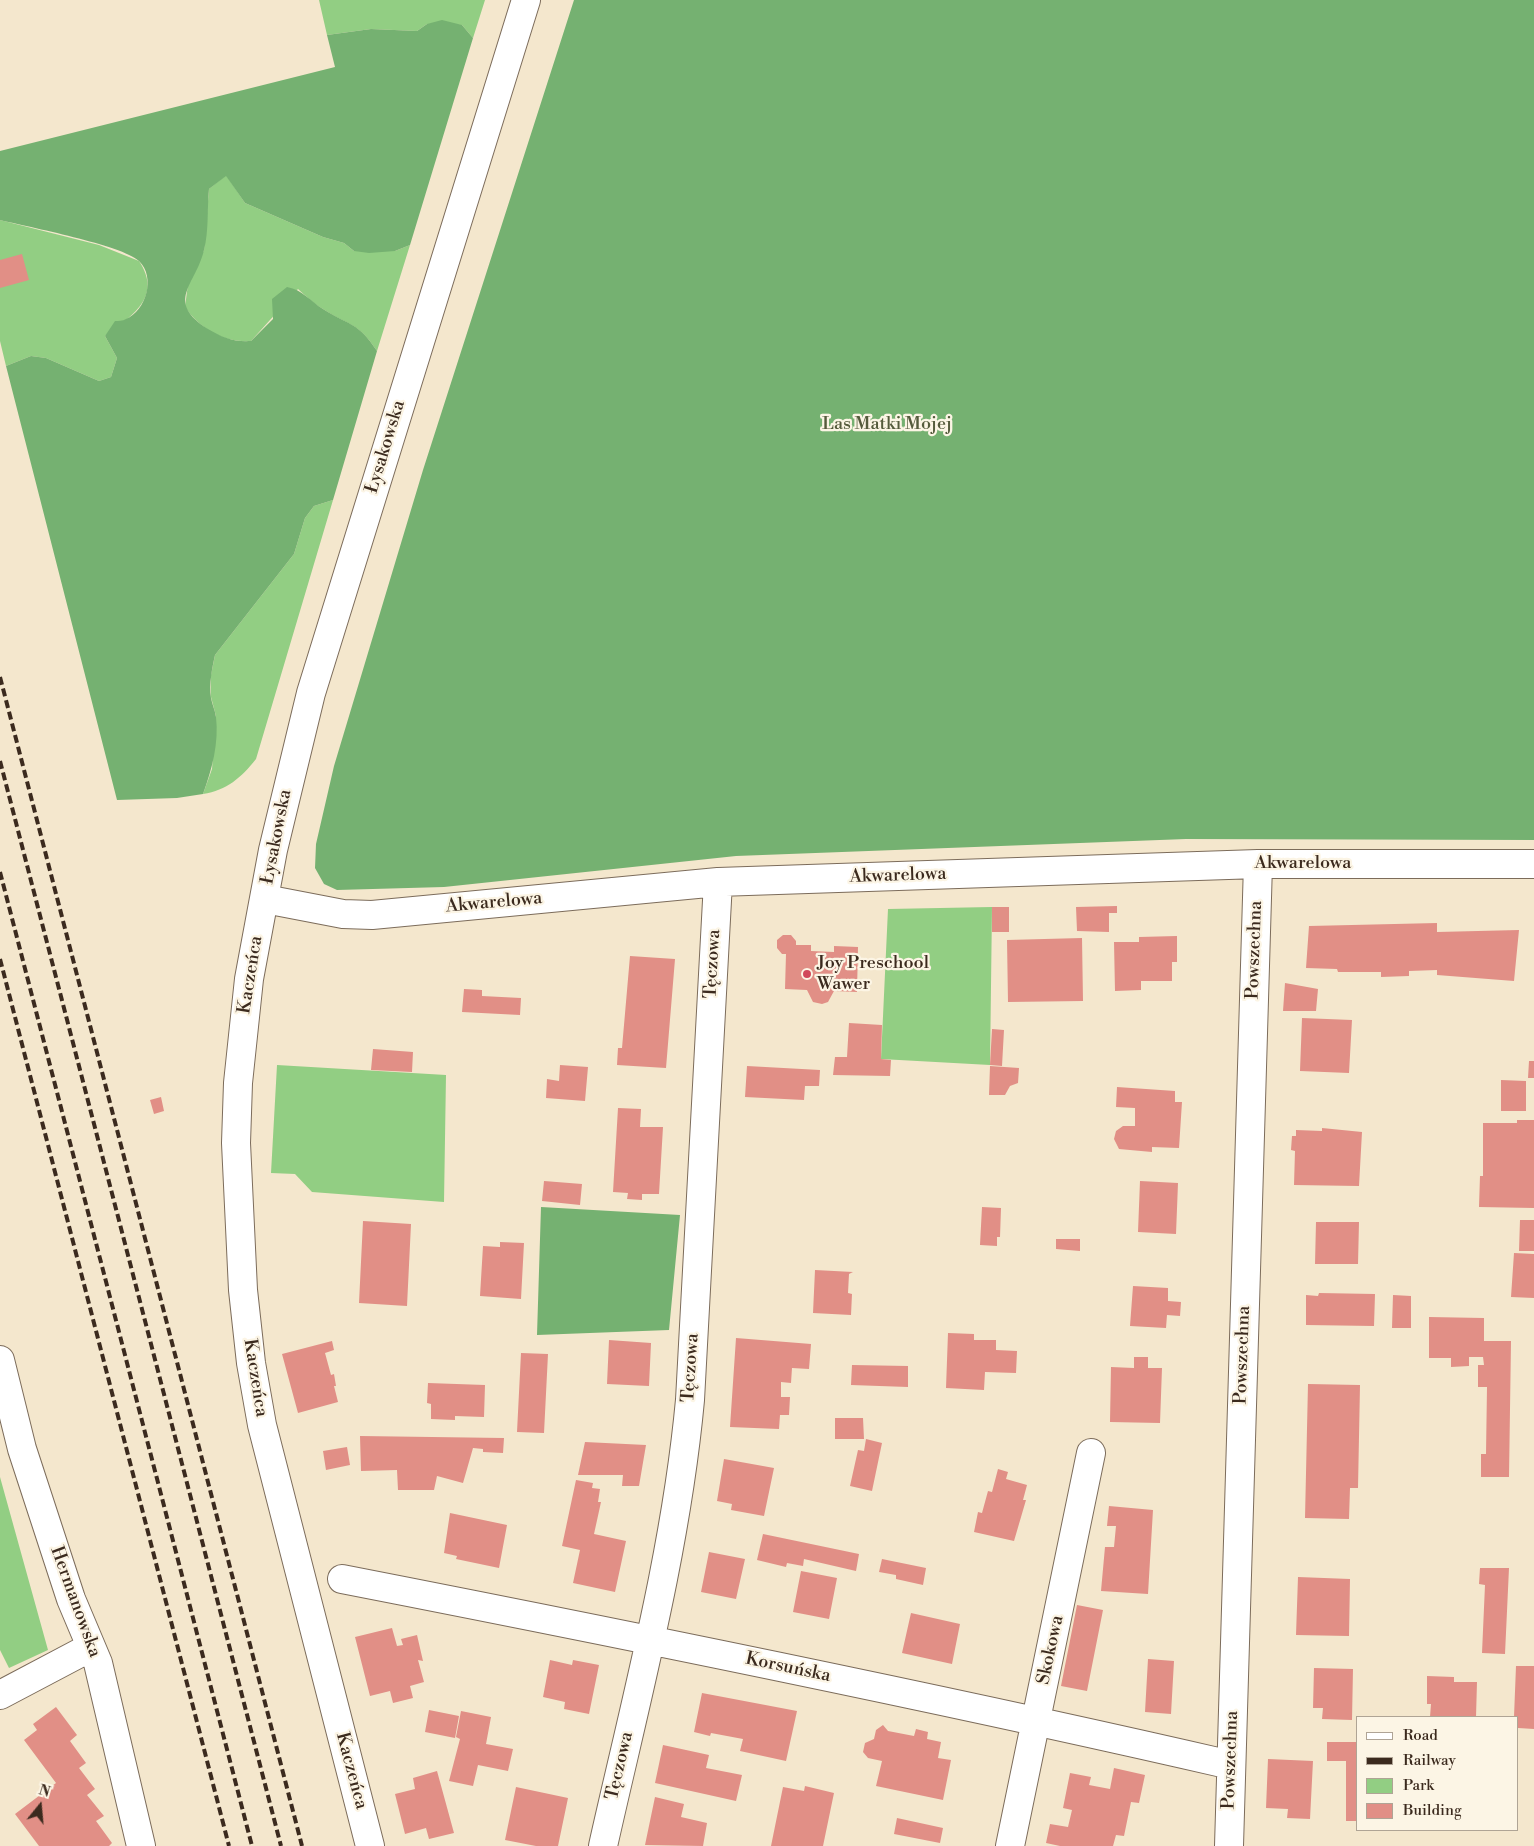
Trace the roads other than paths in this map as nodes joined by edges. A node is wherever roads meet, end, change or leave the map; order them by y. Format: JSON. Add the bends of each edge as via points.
{"nodes":[{"id":1,"x":526,"y":0,"type":"edge"},
{"id":2,"x":1258,"y":864,"type":"junction"},
{"id":3,"x":1534,"y":864,"type":"edge"},
{"id":4,"x":718,"y":882,"type":"junction"},
{"id":5,"x":265,"y":899,"type":"junction"},
{"id":6,"x":0,"y":1360,"type":"edge"},
{"id":7,"x":1091,"y":1453,"type":"dead end"},
{"id":8,"x":342,"y":1579,"type":"dead end"},
{"id":9,"x":649,"y":1639,"type":"junction"},
{"id":10,"x":91,"y":1647,"type":"junction"},
{"id":11,"x":0,"y":1695,"type":"edge"},
{"id":12,"x":1037,"y":1720,"type":"junction"},
{"id":13,"x":1231,"y":1765,"type":"junction"},
{"id":14,"x":141,"y":1846,"type":"edge"},
{"id":15,"x":370,"y":1846,"type":"edge"},
{"id":16,"x":603,"y":1846,"type":"edge"},
{"id":17,"x":1010,"y":1846,"type":"edge"},
{"id":18,"x":1229,"y":1846,"type":"edge"}],
"edges":[{"from":1,"to":5,"type":"street","name":"Łysakowska","via":[[311,693],[288,782]]},
{"from":2,"to":3,"type":"street","name":"Akwarelowa"},
{"from":2,"to":4,"type":"street","name":"Akwarelowa"},
{"from":2,"to":13,"type":"street","name":"Powszechna"},
{"from":4,"to":5,"type":"street","name":"Akwarelowa","via":[[372,915],[343,914]]},
{"from":4,"to":9,"type":"street","name":"Tęczowa","via":[[685,1449],[679,1498]]},
{"from":5,"to":15,"type":"street","name":"Kaczeńca","via":[[249,979],[238,1083],[236,1143],[243,1290],[251,1363],[276,1489]]},
{"from":6,"to":10,"type":"street","name":"Hermanowska","via":[[22,1449],[71,1599]]},
{"from":7,"to":12,"type":"street","name":"Skokowa"},
{"from":8,"to":9,"type":"street","name":"Korsuńska"},
{"from":9,"to":12,"type":"street","name":"Korsuńska"},
{"from":9,"to":16,"type":"street","name":"Tęczowa"},
{"from":10,"to":11,"type":"street"},
{"from":10,"to":14,"type":"street","name":"Hermanowska","via":[[98,1663]]},
{"from":12,"to":13,"type":"street","name":"Korsuńska"},
{"from":12,"to":17,"type":"street","name":"Skokowa"},
{"from":13,"to":18,"type":"street","name":"Powszechna"}]}
